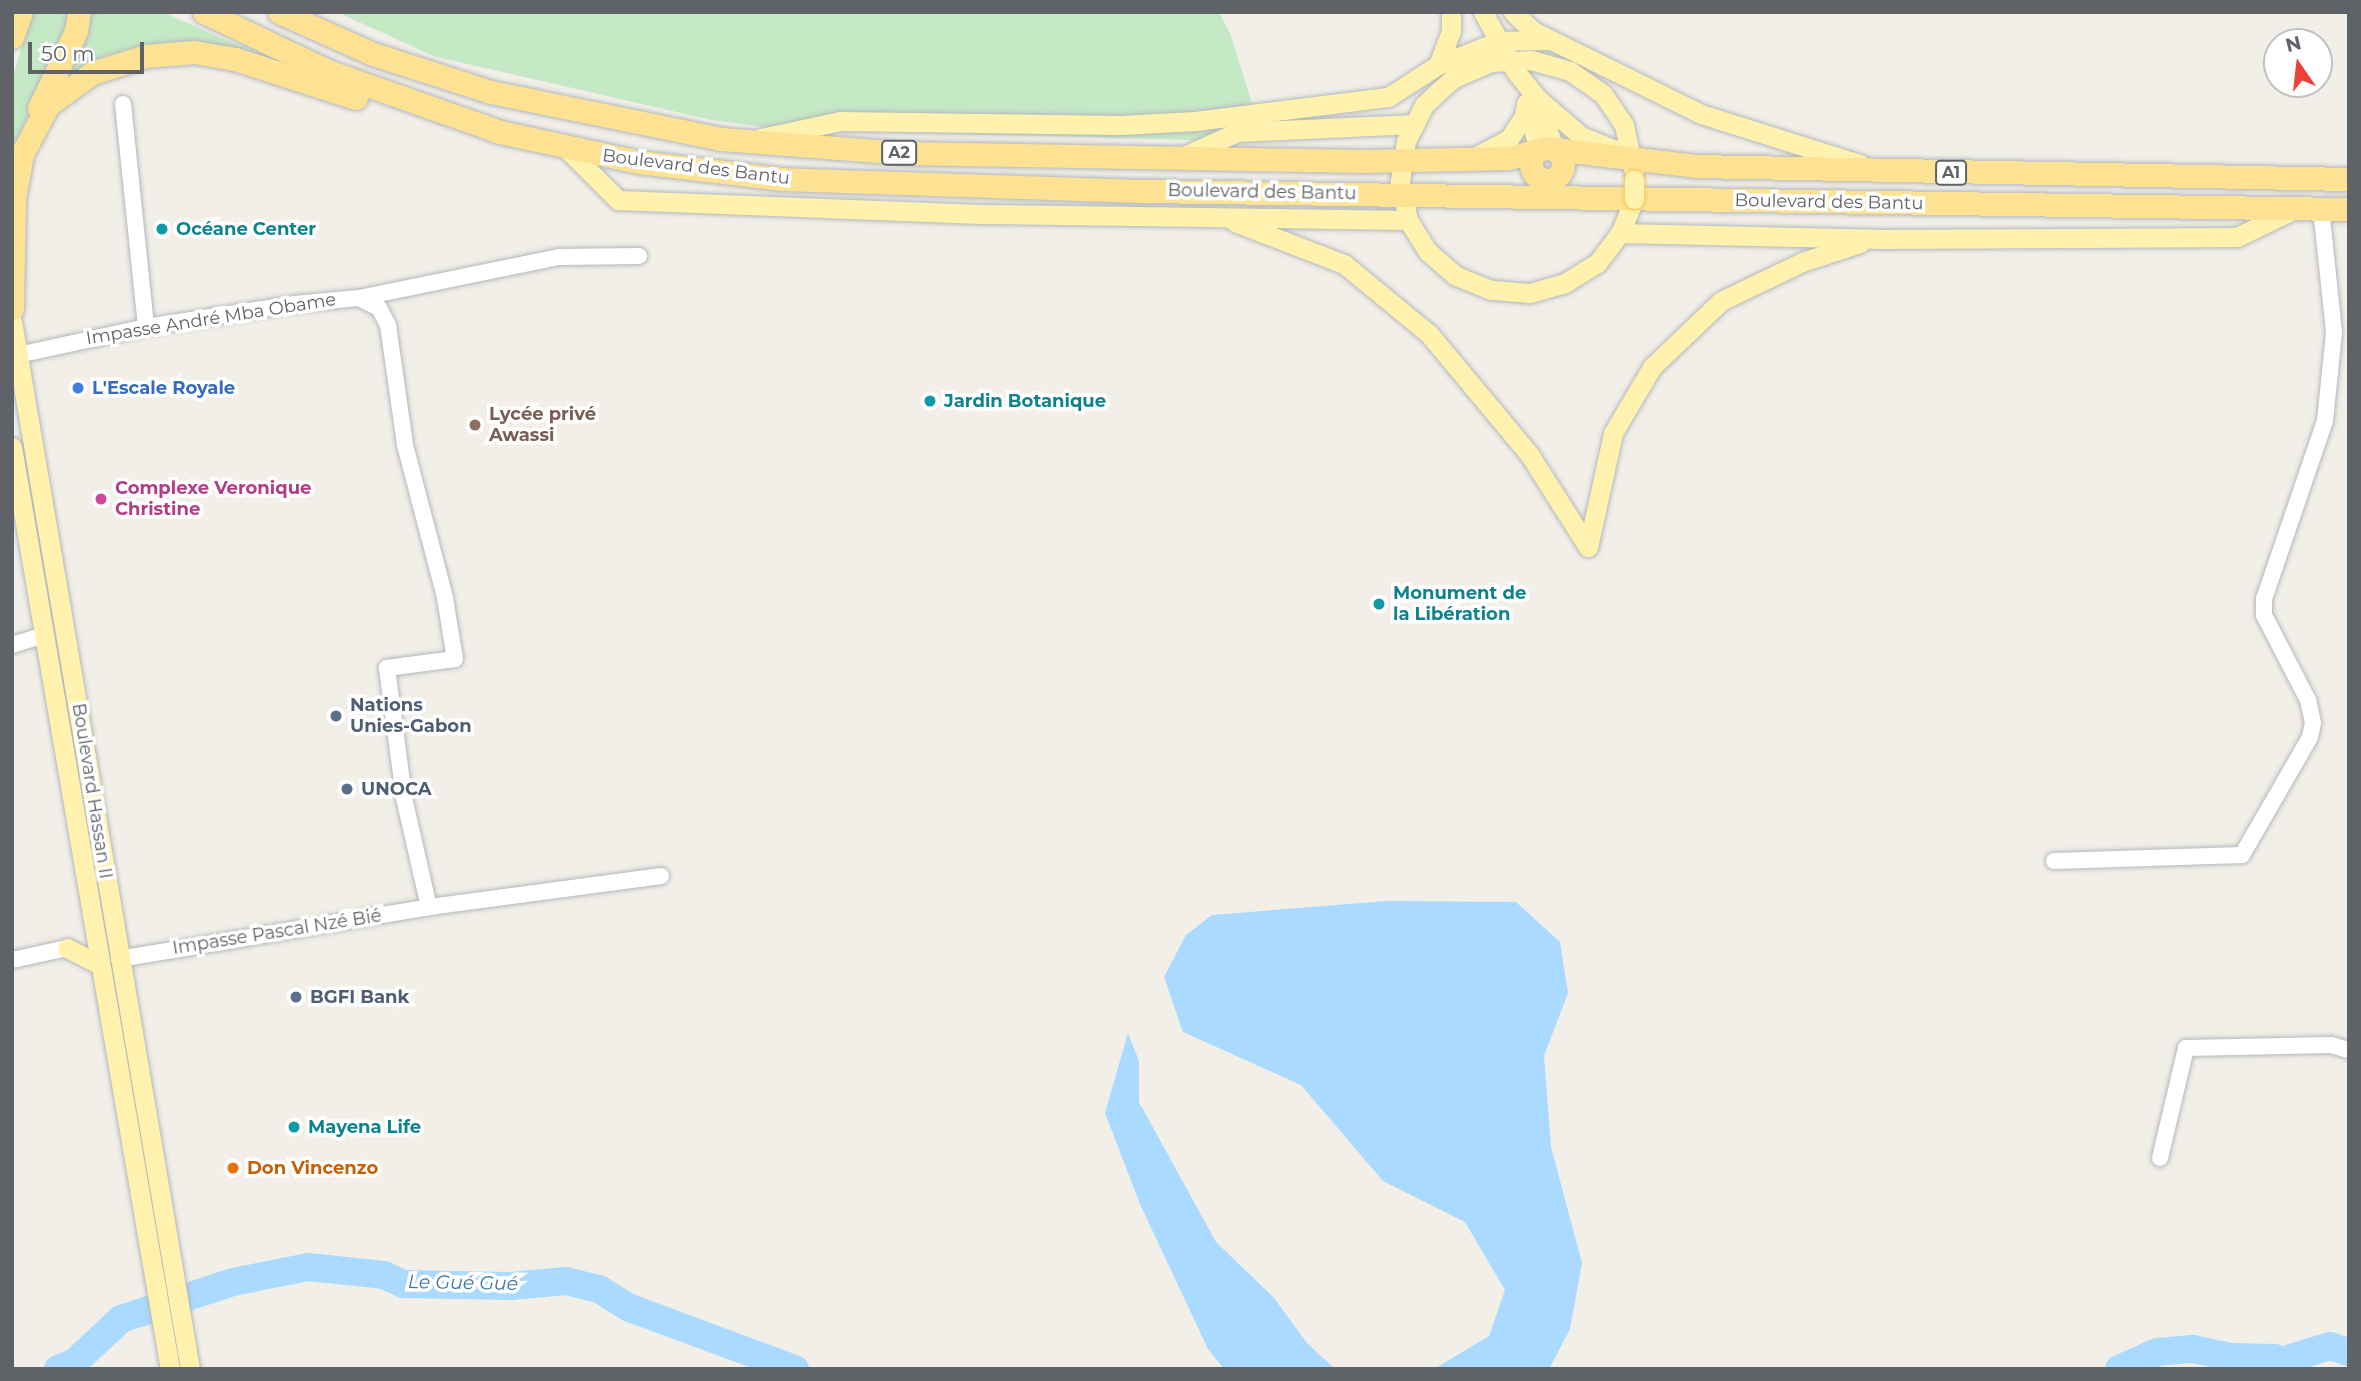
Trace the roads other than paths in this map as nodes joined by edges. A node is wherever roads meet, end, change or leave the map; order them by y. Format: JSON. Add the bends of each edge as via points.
{"nodes":[{"id":1,"x":21,"y":12,"type":"edge"},
{"id":2,"x":79,"y":12,"type":"edge"},
{"id":3,"x":204,"y":12,"type":"edge"},
{"id":4,"x":279,"y":12,"type":"edge"},
{"id":5,"x":1451,"y":12,"type":"edge"},
{"id":6,"x":1483,"y":12,"type":"edge"},
{"id":7,"x":1513,"y":12,"type":"edge"},
{"id":8,"x":12,"y":37,"type":"edge"},
{"id":9,"x":1552,"y":40,"type":"junction"},
{"id":10,"x":1499,"y":41,"type":"junction"},
{"id":11,"x":1438,"y":65,"type":"junction"},
{"id":12,"x":1513,"y":67,"type":"junction"},
{"id":13,"x":1532,"y":101,"type":"junction"},
{"id":14,"x":123,"y":104,"type":"dead end"},
{"id":15,"x":1415,"y":124,"type":"junction"},
{"id":16,"x":31,"y":130,"type":"junction"},
{"id":17,"x":535,"y":141,"type":"junction"},
{"id":18,"x":743,"y":141,"type":"junction"},
{"id":19,"x":566,"y":148,"type":"junction"},
{"id":20,"x":1546,"y":150,"type":"junction"},
{"id":21,"x":1179,"y":158,"type":"junction"},
{"id":22,"x":1468,"y":159,"type":"junction"},
{"id":23,"x":1403,"y":160,"type":"junction"},
{"id":24,"x":1696,"y":166,"type":"junction"},
{"id":25,"x":1884,"y":171,"type":"junction"},
{"id":26,"x":1547,"y":179,"type":"junction"},
{"id":27,"x":2349,"y":179,"type":"edge"},
{"id":28,"x":1634,"y":180,"type":"junction"},
{"id":29,"x":1402,"y":191,"type":"junction"},
{"id":30,"x":1600,"y":198,"type":"joint"},
{"id":31,"x":1880,"y":203,"type":"junction"},
{"id":32,"x":2297,"y":208,"type":"junction"},
{"id":33,"x":2321,"y":208,"type":"junction"},
{"id":34,"x":2349,"y":209,"type":"edge"},
{"id":35,"x":1224,"y":218,"type":"junction"},
{"id":36,"x":1408,"y":220,"type":"junction"},
{"id":37,"x":1620,"y":233,"type":"junction"},
{"id":38,"x":1876,"y":239,"type":"junction"},
{"id":39,"x":639,"y":256,"type":"dead end"},
{"id":40,"x":359,"y":298,"type":"junction"},
{"id":41,"x":12,"y":308,"type":"edge"},
{"id":42,"x":12,"y":321,"type":"edge"},
{"id":43,"x":146,"y":327,"type":"junction"},
{"id":44,"x":18,"y":355,"type":"junction"},
{"id":45,"x":12,"y":447,"type":"edge"},
{"id":46,"x":44,"y":635,"type":"junction"},
{"id":47,"x":12,"y":645,"type":"edge"},
{"id":48,"x":2054,"y":861,"type":"dead end"},
{"id":49,"x":662,"y":876,"type":"dead end"},
{"id":50,"x":432,"y":906,"type":"junction"},
{"id":51,"x":92,"y":925,"type":"junction"},
{"id":52,"x":68,"y":948,"type":"junction"},
{"id":53,"x":119,"y":959,"type":"junction"},
{"id":54,"x":12,"y":960,"type":"edge"},
{"id":55,"x":99,"y":964,"type":"junction"},
{"id":56,"x":2349,"y":1050,"type":"edge"},
{"id":57,"x":2160,"y":1158,"type":"dead end"},
{"id":58,"x":170,"y":1369,"type":"edge"},
{"id":59,"x":190,"y":1369,"type":"edge"}],
"edges":[{"from":1,"to":8,"type":"highway"},
{"from":2,"to":16,"type":"highway","via":[[76,32]]},
{"from":3,"to":17,"type":"highway","name":"Boulevard des Bantu","number":"A2","via":[[354,81]]},
{"from":4,"to":18,"type":"highway","name":"Boulevard des Bantu","number":"A2","via":[[373,54],[492,92],[642,126]]},
{"from":5,"to":11,"type":"main road","via":[[1451,31]]},
{"from":6,"to":10,"type":"main road"},
{"from":7,"to":9,"type":"main road","via":[[1533,31]]},
{"from":9,"to":10,"type":"main road"},
{"from":9,"to":25,"type":"main road","via":[[1701,114]]},
{"from":10,"to":11,"type":"main road"},
{"from":10,"to":12,"type":"main road"},
{"from":11,"to":18,"type":"main road","via":[[1388,97],[1195,121],[1120,125],[840,121]]},
{"from":12,"to":13,"type":"main road"},
{"from":12,"to":15,"type":"main road","via":[[1491,62],[1454,78],[1424,105]]},
{"from":12,"to":28,"type":"main road","via":[[1531,60],[1570,71],[1602,94],[1624,125]]},
{"from":13,"to":20,"type":"main road"},
{"from":13,"to":22,"type":"main road","via":[[1509,139]]},
{"from":13,"to":24,"type":"main road","via":[[1592,142]]},
{"from":14,"to":43,"type":"street"},
{"from":15,"to":21,"type":"main road","via":[[1237,132]]},
{"from":15,"to":23,"type":"main road"},
{"from":16,"to":17,"type":"highway","via":[[48,105],[92,73],[136,58],[194,52],[288,74],[461,131],[500,140]]},
{"from":16,"to":41,"type":"highway","via":[[14,199]]},
{"from":17,"to":19,"type":"highway","name":"Boulevard des Bantu","number":"A2"},
{"from":18,"to":21,"type":"highway","name":"Boulevard des Bantu","number":"A2","via":[[904,153]]},
{"from":19,"to":29,"type":"highway","name":"Boulevard des Bantu","number":"A2","via":[[781,179]]},
{"from":19,"to":35,"type":"main road","via":[[618,200],[987,215]]},
{"from":20,"to":22,"type":"highway","name":"Boulevard des Bantu","number":"A2","via":[[1509,158]]},
{"from":20,"to":26,"type":"highway","via":[[1532,167]]},
{"from":20,"to":28,"type":"highway","name":"Boulevard des Bantu","number":"A1"},
{"from":21,"to":23,"type":"highway","name":"Boulevard des Bantu","number":"A2"},
{"from":22,"to":23,"type":"highway","name":"Boulevard des Bantu","number":"A2"},
{"from":23,"to":29,"type":"main road"},
{"from":24,"to":25,"type":"highway","name":"Boulevard des Bantu","number":"A1"},
{"from":24,"to":28,"type":"highway","name":"Boulevard des Bantu","number":"A1"},
{"from":25,"to":27,"type":"highway","name":"Boulevard des Bantu","number":"A1"},
{"from":26,"to":29,"type":"highway","via":[[1522,186]]},
{"from":26,"to":31,"type":"highway","via":[[1619,189],[1842,197]]},
{"from":28,"to":30,"type":"highway","name":"Boulevard des Bantu","number":"A1"},
{"from":28,"to":31,"type":"highway","name":"Boulevard des Bantu","number":"A1"},
{"from":28,"to":37,"type":"main road"},
{"from":29,"to":30,"type":"highway","name":"Boulevard des Bantu","number":"A2"},
{"from":29,"to":36,"type":"main road"},
{"from":31,"to":32,"type":"highway","name":"Boulevard des Bantu","number":"A1"},
{"from":32,"to":33,"type":"highway","name":"Boulevard des Bantu","number":"A1"},
{"from":32,"to":38,"type":"main road","via":[[2236,237]]},
{"from":33,"to":34,"type":"highway","name":"Boulevard des Bantu","number":"A1"},
{"from":33,"to":48,"type":"street","via":[[2334,332],[2325,421],[2264,599],[2264,615],[2308,700],[2313,723],[2310,737],[2242,855]]},
{"from":35,"to":36,"type":"main road"},
{"from":35,"to":38,"type":"main road","via":[[1344,264],[1429,334],[1529,454],[1588,547],[1613,433],[1653,367],[1721,301],[1802,262]]},
{"from":36,"to":37,"type":"main road","via":[[1428,252],[1457,276],[1491,290],[1529,293],[1565,283],[1586,270]]},
{"from":37,"to":38,"type":"main road"},
{"from":39,"to":40,"type":"street","via":[[559,257]]},
{"from":40,"to":43,"type":"street","name":"Impasse André Mba Obame"},
{"from":40,"to":50,"type":"street","name":"Impasse André Mba Obame","via":[[379,308],[388,324],[405,444],[445,598],[455,659],[387,668],[404,798]]},
{"from":42,"to":44,"type":"main road","name":"Boulevard Hassan II"},
{"from":43,"to":44,"type":"street","name":"Impasse André Mba Obame"},
{"from":44,"to":53,"type":"main road","name":"Boulevard Hassan II"},
{"from":45,"to":46,"type":"main road","name":"Boulevard Hassan II"},
{"from":46,"to":47,"type":"street"},
{"from":46,"to":51,"type":"main road","name":"Boulevard Hassan II"},
{"from":49,"to":50,"type":"street","name":"Impasse Pascal Nzé Bié"},
{"from":50,"to":53,"type":"street","name":"Impasse Pascal Nzé Bié"},
{"from":51,"to":52,"type":"main road"},
{"from":51,"to":55,"type":"main road","name":"Boulevard Hassan II"},
{"from":52,"to":54,"type":"street"},
{"from":52,"to":55,"type":"main road"},
{"from":53,"to":59,"type":"main road","name":"Boulevard Hassan II"},
{"from":55,"to":58,"type":"main road","name":"Boulevard Hassan II"},
{"from":56,"to":57,"type":"street","via":[[2331,1045],[2186,1048]]}]}
